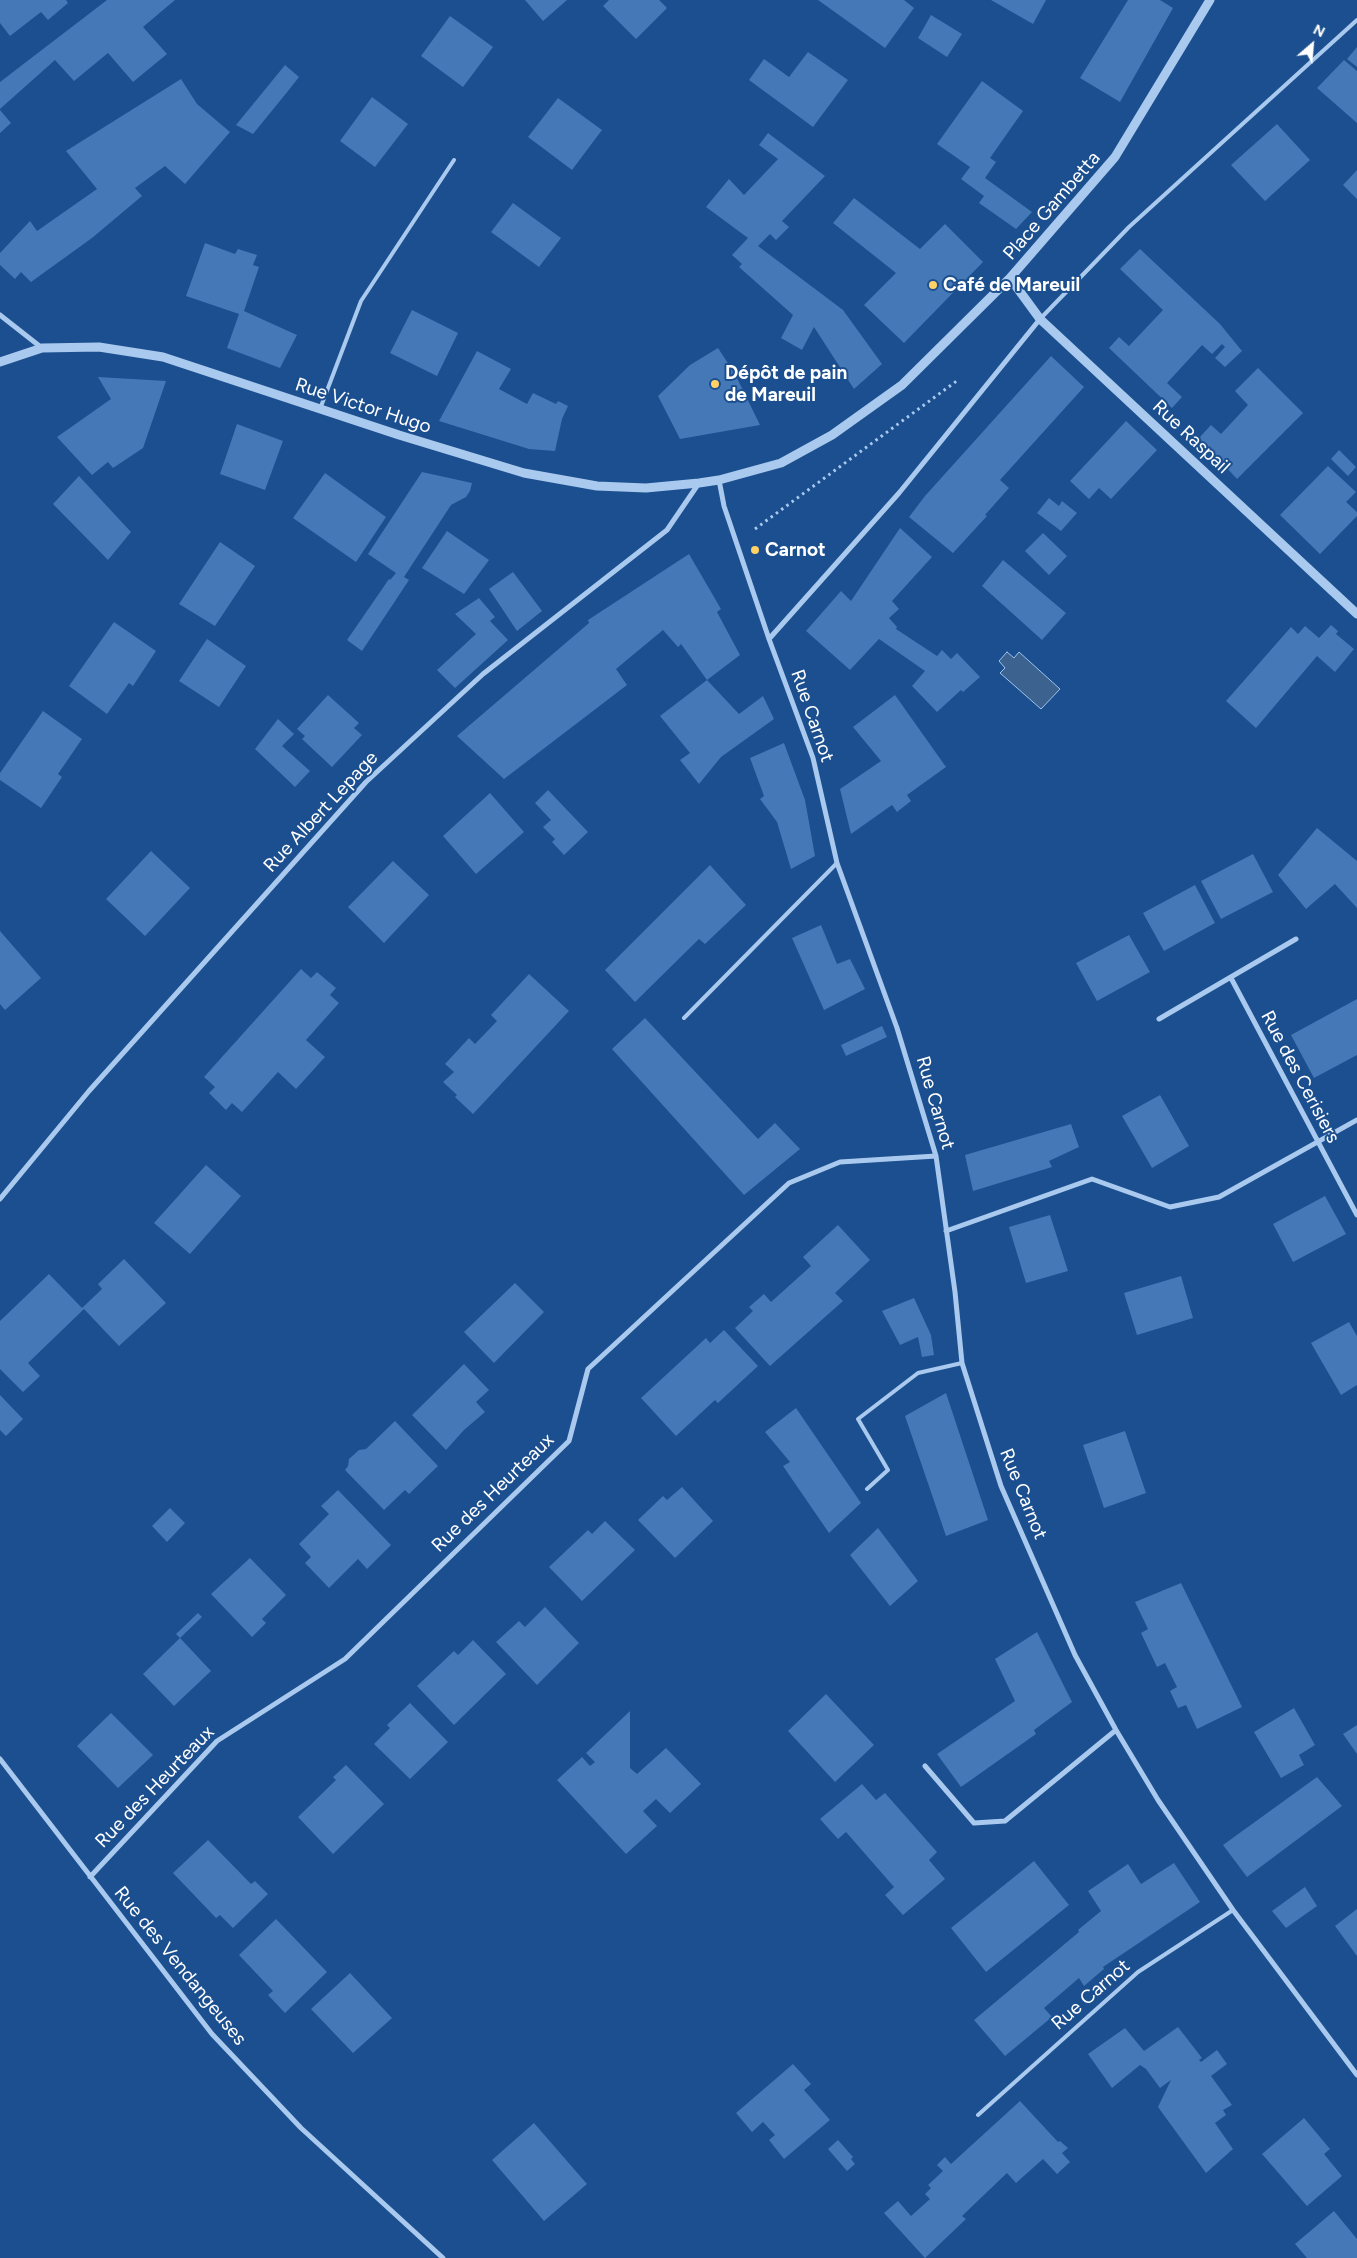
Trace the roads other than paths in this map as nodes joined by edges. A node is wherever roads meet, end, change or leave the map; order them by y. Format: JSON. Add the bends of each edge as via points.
{"nodes":[{"id":1,"x":1210,"y":0,"type":"edge"},
{"id":2,"x":1357,"y":20,"type":"edge"},
{"id":3,"x":454,"y":160,"type":"dead end"},
{"id":4,"x":1010,"y":278,"type":"junction"},
{"id":5,"x":0,"y":315,"type":"edge"},
{"id":6,"x":1040,"y":319,"type":"junction"},
{"id":7,"x":42,"y":348,"type":"junction"},
{"id":8,"x":0,"y":362,"type":"edge"},
{"id":9,"x":320,"y":409,"type":"junction"},
{"id":10,"x":719,"y":480,"type":"junction"},
{"id":11,"x":699,"y":483,"type":"junction"},
{"id":12,"x":1357,"y":614,"type":"edge"},
{"id":13,"x":769,"y":639,"type":"junction"},
{"id":14,"x":837,"y":863,"type":"junction"},
{"id":15,"x":1296,"y":939,"type":"dead end"},
{"id":16,"x":1231,"y":978,"type":"junction"},
{"id":17,"x":684,"y":1018,"type":"dead end"},
{"id":18,"x":1159,"y":1019,"type":"dead end"},
{"id":19,"x":1357,"y":1120,"type":"edge"},
{"id":20,"x":1316,"y":1141,"type":"junction"},
{"id":21,"x":936,"y":1156,"type":"junction"},
{"id":22,"x":0,"y":1199,"type":"edge"},
{"id":23,"x":1357,"y":1215,"type":"edge"},
{"id":24,"x":946,"y":1231,"type":"junction"},
{"id":25,"x":962,"y":1363,"type":"junction"},
{"id":26,"x":867,"y":1489,"type":"dead end"},
{"id":27,"x":1116,"y":1730,"type":"junction"},
{"id":28,"x":0,"y":1759,"type":"edge"},
{"id":29,"x":925,"y":1766,"type":"dead end"},
{"id":30,"x":90,"y":1877,"type":"junction"},
{"id":31,"x":1233,"y":1910,"type":"junction"},
{"id":32,"x":1357,"y":2075,"type":"edge"},
{"id":33,"x":978,"y":2115,"type":"dead end"},
{"id":34,"x":443,"y":2258,"type":"edge"}],
"edges":[{"from":1,"to":4,"type":"street","name":"Place Gambetta","via":[[1115,158]]},
{"from":2,"to":6,"type":"lane","via":[[1130,227]]},
{"from":3,"to":9,"type":"lane","via":[[361,301]]},
{"from":4,"to":6,"type":"street","name":"Rue Raspail"},
{"from":4,"to":10,"type":"street","name":"Place Gambetta","via":[[902,385],[832,435],[781,463]]},
{"from":5,"to":7,"type":"street"},
{"from":6,"to":12,"type":"street","name":"Rue Raspail"},
{"from":6,"to":13,"type":"street","via":[[899,493]]},
{"from":7,"to":8,"type":"street","name":"Rue Victor Hugo"},
{"from":7,"to":9,"type":"street","name":"Rue Victor Hugo","via":[[98,347],[163,357]]},
{"from":9,"to":11,"type":"street","name":"Rue Victor Hugo","via":[[524,474],[598,486],[646,488]]},
{"from":10,"to":11,"type":"street","name":"Rue Victor Hugo"},
{"from":10,"to":13,"type":"street","name":"Rue Carnot","via":[[724,506]]},
{"from":11,"to":22,"type":"street","name":"Rue Albert Lepage","via":[[667,530],[483,674],[366,782],[89,1091]]},
{"from":13,"to":14,"type":"street","name":"Rue Carnot","via":[[813,758]]},
{"from":14,"to":17,"type":"lane"},
{"from":14,"to":21,"type":"street","name":"Rue Carnot","via":[[897,1028]]},
{"from":15,"to":16,"type":"street"},
{"from":16,"to":18,"type":"street"},
{"from":16,"to":20,"type":"street","name":"Rue des Cerisiers"},
{"from":19,"to":20,"type":"street"},
{"from":20,"to":23,"type":"street","name":"Rue des Cerisiers"},
{"from":20,"to":24,"type":"street","via":[[1219,1197],[1170,1207],[1092,1179]]},
{"from":21,"to":24,"type":"street","name":"Rue Carnot"},
{"from":21,"to":30,"type":"street","name":"Rue des Heurteaux","via":[[840,1162],[789,1183],[588,1369],[569,1441],[345,1659],[217,1741]]},
{"from":24,"to":25,"type":"street","name":"Rue Carnot"},
{"from":25,"to":26,"type":"lane","via":[[918,1373],[858,1419],[888,1470]]},
{"from":25,"to":27,"type":"street","name":"Rue Carnot","via":[[1001,1486],[1076,1655]]},
{"from":27,"to":29,"type":"street","via":[[1005,1821],[974,1823]]},
{"from":27,"to":31,"type":"street","name":"Rue Carnot","via":[[1158,1800]]},
{"from":28,"to":30,"type":"street","name":"Rue des Vendangeuses"},
{"from":30,"to":34,"type":"street","name":"Rue des Vendangeuses","via":[[212,2034],[301,2128]]},
{"from":31,"to":32,"type":"street","name":"Rue Carnot"},
{"from":31,"to":33,"type":"lane","name":"Rue Carnot","via":[[1138,1972]]}]}
